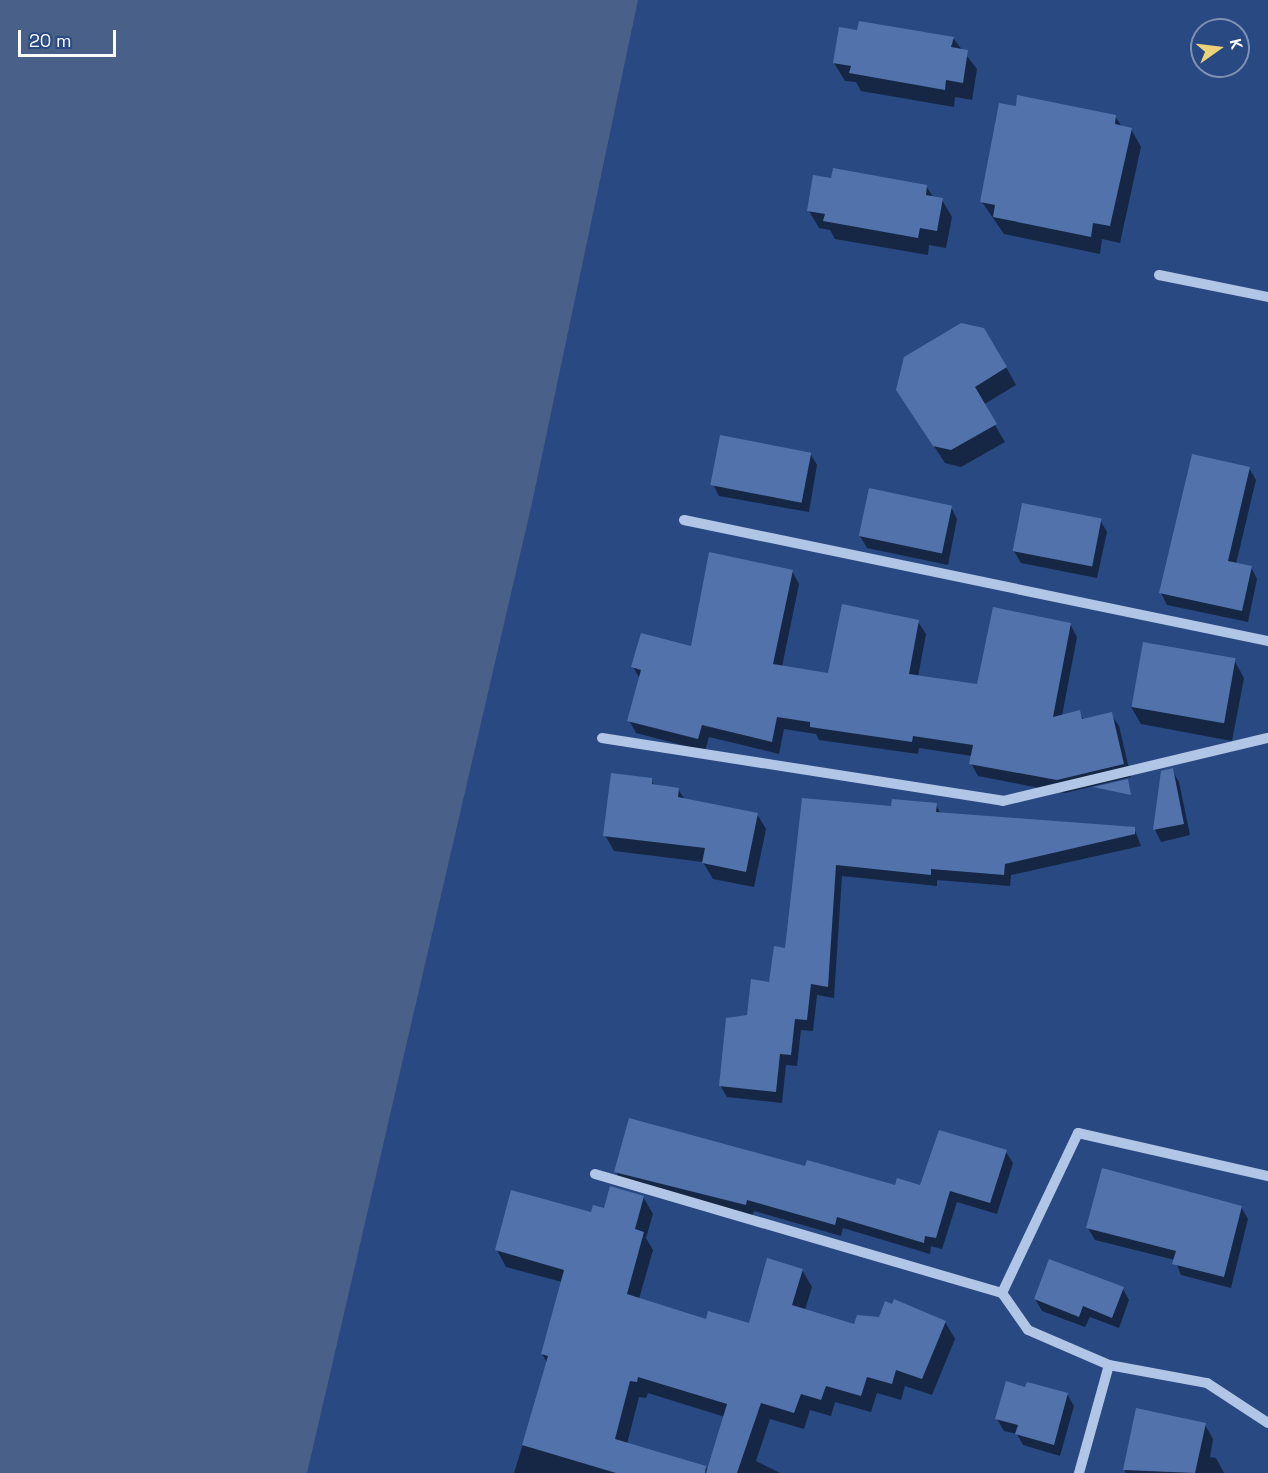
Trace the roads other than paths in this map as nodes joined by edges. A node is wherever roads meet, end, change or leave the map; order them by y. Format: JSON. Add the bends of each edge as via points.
{"nodes":[{"id":1,"x":1160,"y":274,"type":"dead end"},
{"id":2,"x":1268,"y":297,"type":"edge"},
{"id":3,"x":684,"y":520,"type":"dead end"},
{"id":4,"x":1268,"y":641,"type":"edge"},
{"id":5,"x":602,"y":738,"type":"dead end"},
{"id":6,"x":1268,"y":738,"type":"edge"},
{"id":7,"x":595,"y":1174,"type":"dead end"},
{"id":8,"x":1268,"y":1176,"type":"edge"},
{"id":9,"x":1002,"y":1293,"type":"junction"},
{"id":10,"x":1109,"y":1365,"type":"junction"},
{"id":11,"x":1268,"y":1423,"type":"edge"},
{"id":12,"x":1079,"y":1473,"type":"edge"}],
"edges":[{"from":1,"to":2,"type":"street"},
{"from":3,"to":4,"type":"street"},
{"from":5,"to":6,"type":"street","via":[[1003,801]]},
{"from":7,"to":9,"type":"street"},
{"from":8,"to":9,"type":"street","via":[[1078,1133]]},
{"from":9,"to":10,"type":"street","via":[[1028,1330]]},
{"from":10,"to":11,"type":"street","via":[[1207,1383]]},
{"from":10,"to":12,"type":"street"}]}
